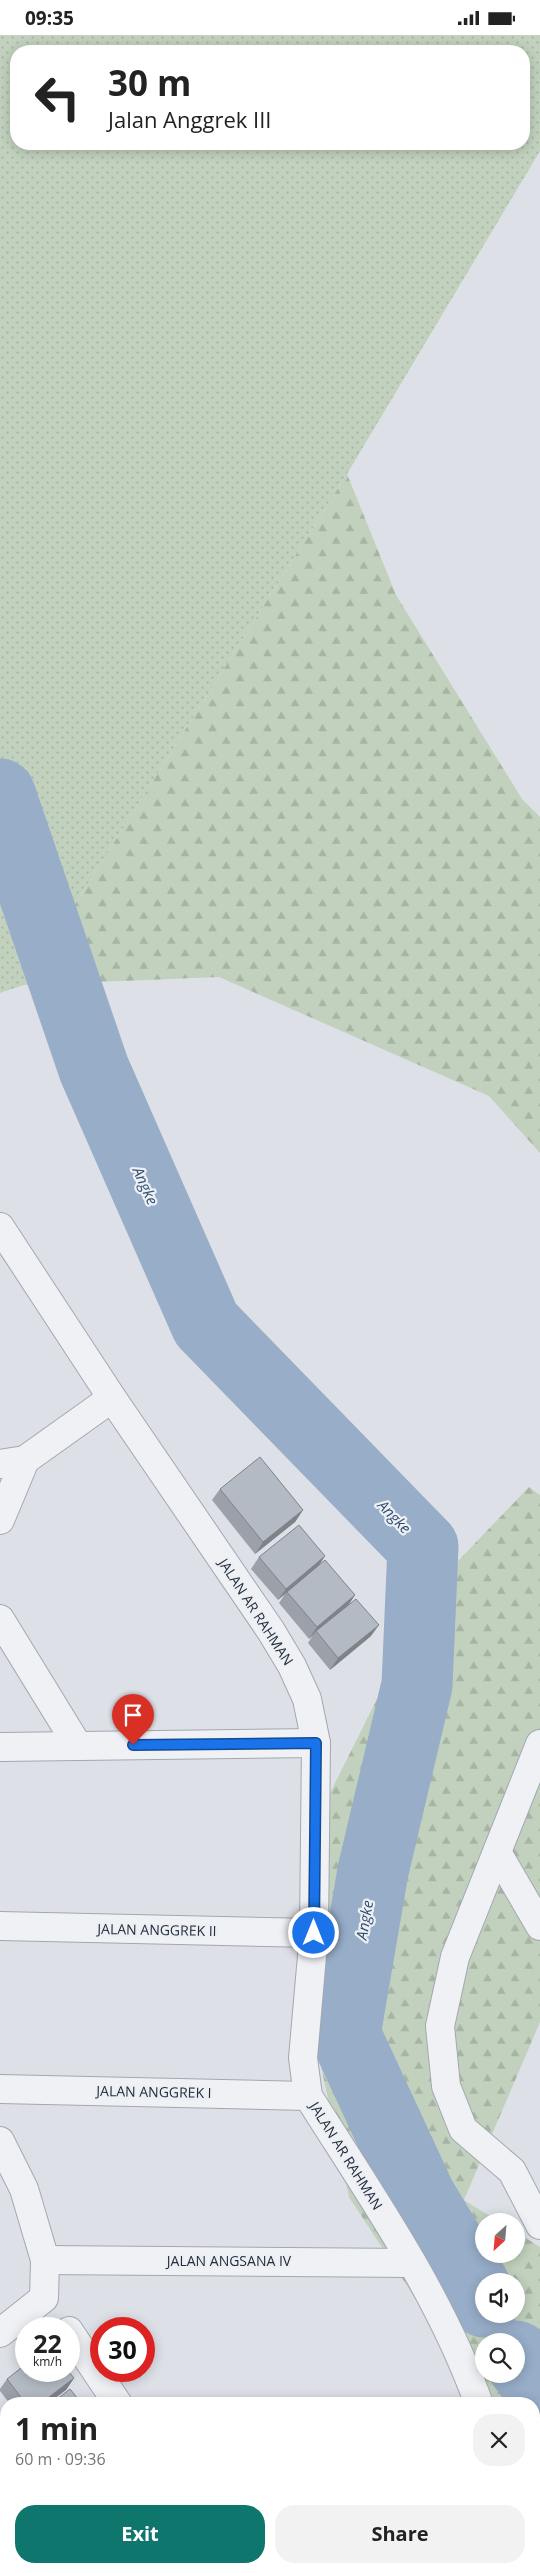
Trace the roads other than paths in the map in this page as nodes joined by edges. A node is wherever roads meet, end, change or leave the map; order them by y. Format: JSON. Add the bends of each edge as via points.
{"nodes":[{"id":1,"x":0,"y":1227,"type":"edge"},
{"id":2,"x":112,"y":1398,"type":"junction"},
{"id":3,"x":12,"y":1462,"type":"edge"},
{"id":4,"x":0,"y":1521,"type":"edge"},
{"id":5,"x":0,"y":1619,"type":"edge"},
{"id":6,"x":316,"y":1743,"type":"junction"},
{"id":7,"x":540,"y":1744,"type":"edge"},
{"id":8,"x":78,"y":1746,"type":"junction"},
{"id":9,"x":0,"y":1747,"type":"edge"},
{"id":10,"x":497,"y":1851,"type":"junction"},
{"id":11,"x":0,"y":1926,"type":"edge"},
{"id":12,"x":540,"y":1926,"type":"edge"},
{"id":13,"x":314,"y":1933,"type":"junction"},
{"id":14,"x":0,"y":2089,"type":"edge"},
{"id":15,"x":308,"y":2096,"type":"junction"},
{"id":16,"x":0,"y":2141,"type":"edge"},
{"id":17,"x":512,"y":2171,"type":"junction"},
{"id":18,"x":540,"y":2181,"type":"edge"},
{"id":19,"x":540,"y":2225,"type":"edge"},
{"id":20,"x":45,"y":2260,"type":"junction"},
{"id":21,"x":412,"y":2263,"type":"junction"},
{"id":22,"x":44,"y":2298,"type":"junction"},
{"id":23,"x":58,"y":2317,"type":"edge"},
{"id":24,"x":0,"y":2333,"type":"edge"},
{"id":25,"x":80,"y":2348,"type":"edge"},
{"id":26,"x":113,"y":2397,"type":"edge"},
{"id":27,"x":476,"y":2397,"type":"edge"}],
"edges":[{"from":1,"to":2,"type":"street","name":"JALAN AR RAHMAN"},
{"from":2,"to":3,"type":"street"},
{"from":2,"to":6,"type":"street","name":"JALAN AR RAHMAN","via":[[280,1645],[306,1699]]},
{"from":3,"to":4,"type":"street"},
{"from":5,"to":8,"type":"street"},
{"from":6,"to":8,"type":"street"},
{"from":6,"to":13,"type":"street","name":"JALAN AR RAHMAN"},
{"from":7,"to":10,"type":"street"},
{"from":8,"to":9,"type":"street"},
{"from":10,"to":12,"type":"street"},
{"from":10,"to":17,"type":"street","via":[[455,1957],[440,2026],[446,2086],[463,2129]]},
{"from":11,"to":13,"type":"street","name":"JALAN ANGGREK II"},
{"from":13,"to":15,"type":"street","name":"JALAN AR RAHMAN","via":[[303,2058]]},
{"from":14,"to":15,"type":"street","name":"JALAN ANGGREK I"},
{"from":15,"to":21,"type":"street","name":"JALAN AR RAHMAN"},
{"from":16,"to":20,"type":"street","via":[[24,2189]]},
{"from":17,"to":18,"type":"street"},
{"from":17,"to":19,"type":"street"},
{"from":20,"to":21,"type":"street","name":"JALAN ANGSANA IV"},
{"from":20,"to":22,"type":"street"},
{"from":21,"to":27,"type":"street","name":"JALAN AR RAHMAN","via":[[461,2355]]},
{"from":22,"to":23,"type":"street"},
{"from":22,"to":24,"type":"street"},
{"from":25,"to":26,"type":"street"}]}
